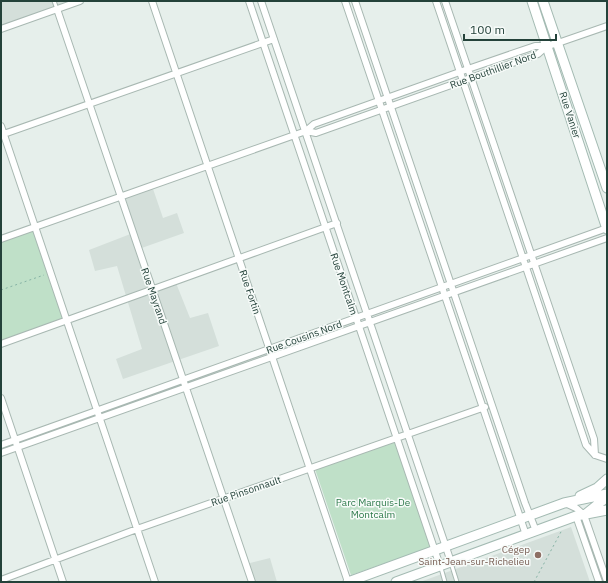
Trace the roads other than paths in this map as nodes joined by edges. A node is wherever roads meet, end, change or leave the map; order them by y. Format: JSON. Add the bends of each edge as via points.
{"nodes":[{"id":1,"x":54,"y":1,"type":"edge"},
{"id":2,"x":80,"y":1,"type":"edge"},
{"id":3,"x":152,"y":1,"type":"edge"},
{"id":4,"x":249,"y":1,"type":"edge"},
{"id":5,"x":261,"y":1,"type":"edge"},
{"id":6,"x":345,"y":1,"type":"edge"},
{"id":7,"x":355,"y":1,"type":"edge"},
{"id":8,"x":436,"y":1,"type":"edge"},
{"id":9,"x":445,"y":1,"type":"edge"},
{"id":10,"x":532,"y":1,"type":"edge"},
{"id":11,"x":543,"y":1,"type":"edge"},
{"id":12,"x":357,"y":8,"type":"junction"},
{"id":13,"x":57,"y":9,"type":"junction"},
{"id":14,"x":348,"y":11,"type":"junction"},
{"id":15,"x":607,"y":26,"type":"edge"},
{"id":16,"x":1,"y":29,"type":"edge"},
{"id":17,"x":274,"y":39,"type":"junction"},
{"id":18,"x":263,"y":43,"type":"junction"},
{"id":19,"x":558,"y":43,"type":"junction"},
{"id":20,"x":547,"y":46,"type":"junction"},
{"id":21,"x":468,"y":69,"type":"junction"},
{"id":22,"x":460,"y":72,"type":"junction"},
{"id":23,"x":177,"y":73,"type":"junction"},
{"id":24,"x":471,"y":78,"type":"junction"},
{"id":25,"x":463,"y":81,"type":"junction"},
{"id":26,"x":388,"y":97,"type":"junction"},
{"id":27,"x":379,"y":101,"type":"junction"},
{"id":28,"x":89,"y":104,"type":"junction"},
{"id":29,"x":390,"y":106,"type":"junction"},
{"id":30,"x":382,"y":110,"type":"junction"},
{"id":31,"x":1,"y":126,"type":"edge"},
{"id":32,"x":306,"y":131,"type":"junction"},
{"id":33,"x":589,"y":134,"type":"junction"},
{"id":34,"x":2,"y":135,"type":"edge"},
{"id":35,"x":294,"y":135,"type":"junction"},
{"id":36,"x":577,"y":138,"type":"junction"},
{"id":37,"x":500,"y":165,"type":"junction"},
{"id":38,"x":208,"y":166,"type":"junction"},
{"id":39,"x":493,"y":168,"type":"junction"},
{"id":40,"x":607,"y":188,"type":"edge"},
{"id":41,"x":421,"y":195,"type":"junction"},
{"id":42,"x":121,"y":196,"type":"junction"},
{"id":43,"x":411,"y":198,"type":"junction"},
{"id":44,"x":337,"y":223,"type":"junction"},
{"id":45,"x":35,"y":227,"type":"junction"},
{"id":46,"x":325,"y":227,"type":"junction"},
{"id":47,"x":607,"y":229,"type":"edge"},
{"id":48,"x":607,"y":238,"type":"edge"},
{"id":49,"x":1,"y":239,"type":"edge"},
{"id":50,"x":531,"y":256,"type":"junction"},
{"id":51,"x":239,"y":258,"type":"junction"},
{"id":52,"x":523,"y":259,"type":"junction"},
{"id":53,"x":534,"y":264,"type":"junction"},
{"id":54,"x":525,"y":267,"type":"junction"},
{"id":55,"x":451,"y":284,"type":"junction"},
{"id":56,"x":442,"y":287,"type":"junction"},
{"id":57,"x":152,"y":289,"type":"junction"},
{"id":58,"x":453,"y":293,"type":"junction"},
{"id":59,"x":445,"y":295,"type":"junction"},
{"id":60,"x":367,"y":314,"type":"junction"},
{"id":61,"x":356,"y":318,"type":"junction"},
{"id":62,"x":66,"y":320,"type":"junction"},
{"id":63,"x":370,"y":322,"type":"junction"},
{"id":64,"x":358,"y":326,"type":"junction"},
{"id":65,"x":1,"y":344,"type":"edge"},
{"id":66,"x":270,"y":349,"type":"junction"},
{"id":67,"x":272,"y":357,"type":"junction"},
{"id":68,"x":573,"y":378,"type":"junction"},
{"id":69,"x":183,"y":380,"type":"junction"},
{"id":70,"x":564,"y":382,"type":"junction"},
{"id":71,"x":186,"y":388,"type":"junction"},
{"id":72,"x":1,"y":398,"type":"edge"},
{"id":73,"x":492,"y":404,"type":"junction"},
{"id":74,"x":483,"y":407,"type":"junction"},
{"id":75,"x":97,"y":411,"type":"junction"},
{"id":76,"x":100,"y":418,"type":"junction"},
{"id":77,"x":408,"y":434,"type":"junction"},
{"id":78,"x":396,"y":438,"type":"junction"},
{"id":79,"x":15,"y":440,"type":"junction"},
{"id":80,"x":1,"y":445,"type":"edge"},
{"id":81,"x":18,"y":447,"type":"junction"},
{"id":82,"x":1,"y":453,"type":"edge"},
{"id":83,"x":595,"y":455,"type":"junction"},
{"id":84,"x":607,"y":460,"type":"edge"},
{"id":85,"x":310,"y":468,"type":"junction"},
{"id":86,"x":607,"y":479,"type":"edge"},
{"id":87,"x":607,"y":496,"type":"edge"},
{"id":88,"x":223,"y":498,"type":"junction"},
{"id":89,"x":564,"y":503,"type":"junction"},
{"id":90,"x":607,"y":510,"type":"edge"},
{"id":91,"x":530,"y":516,"type":"junction"},
{"id":92,"x":580,"y":516,"type":"junction"},
{"id":93,"x":521,"y":519,"type":"junction"},
{"id":94,"x":137,"y":529,"type":"junction"},
{"id":95,"x":536,"y":531,"type":"junction"},
{"id":96,"x":526,"y":535,"type":"junction"},
{"id":97,"x":446,"y":546,"type":"junction"},
{"id":98,"x":435,"y":550,"type":"junction"},
{"id":99,"x":56,"y":560,"type":"junction"},
{"id":100,"x":450,"y":562,"type":"junction"},
{"id":101,"x":440,"y":566,"type":"junction"},
{"id":102,"x":1,"y":580,"type":"edge"},
{"id":103,"x":607,"y":581,"type":"edge"},
{"id":104,"x":63,"y":582,"type":"edge"},
{"id":105,"x":155,"y":582,"type":"edge"},
{"id":106,"x":252,"y":582,"type":"edge"},
{"id":107,"x":348,"y":582,"type":"edge"},
{"id":108,"x":396,"y":582,"type":"edge"},
{"id":109,"x":445,"y":582,"type":"edge"},
{"id":110,"x":457,"y":582,"type":"edge"},
{"id":111,"x":599,"y":582,"type":"edge"}],
"edges":[{"from":1,"to":13,"type":"lane"},
{"from":2,"to":13,"type":"street"},
{"from":3,"to":23,"type":"street","name":"Rue Fortin"},
{"from":4,"to":18,"type":"street","name":"Rue Montcalm"},
{"from":5,"to":17,"type":"street","name":"Rue Montcalm"},
{"from":6,"to":14,"type":"street"},
{"from":7,"to":12,"type":"street"},
{"from":8,"to":22,"type":"street"},
{"from":9,"to":21,"type":"street"},
{"from":10,"to":20,"type":"main road","name":"Rue Vanier"},
{"from":11,"to":19,"type":"main road","name":"Rue Vanier"},
{"from":12,"to":14,"type":"street"},
{"from":12,"to":26,"type":"street"},
{"from":13,"to":16,"type":"street"},
{"from":13,"to":28,"type":"street","name":"Rue Mayrand"},
{"from":14,"to":27,"type":"street"},
{"from":15,"to":19,"type":"street"},
{"from":17,"to":18,"type":"street"},
{"from":17,"to":32,"type":"street","name":"Rue Montcalm"},
{"from":18,"to":23,"type":"street"},
{"from":18,"to":35,"type":"street","name":"Rue Montcalm"},
{"from":19,"to":20,"type":"street"},
{"from":19,"to":33,"type":"main road","name":"Rue Vanier"},
{"from":20,"to":21,"type":"street","name":"Rue Bouthillier Nord","via":[[535,46]]},
{"from":20,"to":24,"type":"street","name":"Rue Bouthillier Nord","via":[[538,54]]},
{"from":20,"to":36,"type":"main road","name":"Rue Vanier"},
{"from":21,"to":22,"type":"street","name":"Rue Bouthillier Nord"},
{"from":21,"to":24,"type":"street"},
{"from":22,"to":25,"type":"street"},
{"from":22,"to":26,"type":"street","name":"Rue Bouthillier Nord"},
{"from":23,"to":28,"type":"street"},
{"from":23,"to":38,"type":"street","name":"Rue Fortin"},
{"from":24,"to":25,"type":"street","name":"Rue Bouthillier Nord"},
{"from":24,"to":37,"type":"street"},
{"from":25,"to":29,"type":"street","name":"Rue Bouthillier Nord"},
{"from":25,"to":39,"type":"street"},
{"from":26,"to":27,"type":"street","name":"Rue Bouthillier Nord"},
{"from":26,"to":29,"type":"street"},
{"from":27,"to":30,"type":"street"},
{"from":27,"to":32,"type":"street","name":"Rue Bouthillier Nord","via":[[314,124]]},
{"from":28,"to":34,"type":"street"},
{"from":28,"to":42,"type":"street","name":"Rue Mayrand"},
{"from":29,"to":30,"type":"street","name":"Rue Bouthillier Nord"},
{"from":29,"to":41,"type":"street"},
{"from":30,"to":32,"type":"street","name":"Rue Bouthillier Nord","via":[[316,133]]},
{"from":30,"to":43,"type":"street"},
{"from":31,"to":34,"type":"street"},
{"from":32,"to":35,"type":"street","name":"Rue Bouthillier Nord"},
{"from":32,"to":44,"type":"street","name":"Rue Montcalm"},
{"from":33,"to":36,"type":"main road"},
{"from":33,"to":40,"type":"main road","name":"Rue Vanier"},
{"from":34,"to":45,"type":"street"},
{"from":35,"to":38,"type":"street","name":"Rue Bouthillier Nord"},
{"from":35,"to":46,"type":"street","name":"Rue Montcalm"},
{"from":36,"to":47,"type":"main road","name":"Rue Vanier"},
{"from":37,"to":39,"type":"street"},
{"from":37,"to":50,"type":"street"},
{"from":38,"to":42,"type":"street","name":"Rue Bouthillier Nord"},
{"from":38,"to":51,"type":"street","name":"Rue Fortin"},
{"from":39,"to":52,"type":"street"},
{"from":41,"to":43,"type":"street"},
{"from":41,"to":55,"type":"street"},
{"from":42,"to":45,"type":"street","name":"Rue Bouthillier Nord"},
{"from":42,"to":57,"type":"street","name":"Rue Mayrand"},
{"from":43,"to":56,"type":"street"},
{"from":44,"to":46,"type":"street"},
{"from":44,"to":60,"type":"street","name":"Rue Montcalm"},
{"from":45,"to":49,"type":"street","name":"Rue Bouthillier Nord"},
{"from":45,"to":62,"type":"street"},
{"from":46,"to":51,"type":"street"},
{"from":46,"to":61,"type":"street","name":"Rue Montcalm"},
{"from":47,"to":50,"type":"street","name":"Rue Cousins Nord"},
{"from":48,"to":53,"type":"street","name":"Rue Cousins Nord"},
{"from":50,"to":52,"type":"street","name":"Rue Cousins Nord"},
{"from":50,"to":53,"type":"street"},
{"from":51,"to":57,"type":"street"},
{"from":51,"to":66,"type":"street","name":"Rue Fortin"},
{"from":52,"to":54,"type":"street"},
{"from":52,"to":55,"type":"street","name":"Rue Cousins Nord"},
{"from":53,"to":54,"type":"street","name":"Rue Cousins Nord"},
{"from":53,"to":68,"type":"street"},
{"from":54,"to":58,"type":"street","name":"Rue Cousins Nord"},
{"from":54,"to":70,"type":"street"},
{"from":55,"to":56,"type":"street","name":"Rue Cousins Nord"},
{"from":55,"to":58,"type":"street"},
{"from":56,"to":59,"type":"street"},
{"from":56,"to":60,"type":"street","name":"Rue Cousins Nord"},
{"from":57,"to":62,"type":"street"},
{"from":57,"to":69,"type":"street","name":"Rue Mayrand"},
{"from":58,"to":59,"type":"street","name":"Rue Cousins Nord"},
{"from":58,"to":73,"type":"street"},
{"from":59,"to":63,"type":"street","name":"Rue Cousins Nord"},
{"from":59,"to":74,"type":"street"},
{"from":60,"to":61,"type":"street","name":"Rue Cousins Nord"},
{"from":60,"to":63,"type":"street","name":"Rue Montcalm"},
{"from":61,"to":64,"type":"street","name":"Rue Montcalm"},
{"from":61,"to":66,"type":"street","name":"Rue Cousins Nord"},
{"from":62,"to":65,"type":"street"},
{"from":62,"to":75,"type":"street"},
{"from":63,"to":64,"type":"street","name":"Rue Cousins Nord"},
{"from":63,"to":77,"type":"street","name":"Rue Montcalm"},
{"from":64,"to":67,"type":"street","name":"Rue Cousins Nord"},
{"from":64,"to":78,"type":"street","name":"Rue Montcalm"},
{"from":66,"to":67,"type":"street","name":"Rue Fortin"},
{"from":66,"to":69,"type":"street","name":"Rue Cousins Nord"},
{"from":67,"to":71,"type":"street","name":"Rue Cousins Nord"},
{"from":67,"to":85,"type":"street","name":"Rue Fortin"},
{"from":68,"to":70,"type":"street"},
{"from":68,"to":83,"type":"street","via":[[594,439]]},
{"from":69,"to":71,"type":"street","name":"Rue Mayrand"},
{"from":69,"to":75,"type":"street","name":"Rue Cousins Nord"},
{"from":70,"to":83,"type":"street","via":[[586,445]]},
{"from":71,"to":76,"type":"street","name":"Rue Cousins Nord"},
{"from":71,"to":88,"type":"street","name":"Rue Mayrand"},
{"from":72,"to":79,"type":"street"},
{"from":73,"to":74,"type":"street","name":"Rue Pinsonnault"},
{"from":73,"to":91,"type":"street"},
{"from":74,"to":77,"type":"street","name":"Rue Pinsonnault"},
{"from":74,"to":93,"type":"street"},
{"from":75,"to":76,"type":"street"},
{"from":75,"to":79,"type":"street","name":"Rue Cousins Nord"},
{"from":76,"to":81,"type":"street","name":"Rue Cousins Nord"},
{"from":76,"to":94,"type":"street"},
{"from":77,"to":78,"type":"street","name":"Rue Pinsonnault"},
{"from":77,"to":97,"type":"street","name":"Rue Montcalm"},
{"from":78,"to":85,"type":"street","name":"Rue Pinsonnault"},
{"from":78,"to":98,"type":"street","name":"Rue Montcalm"},
{"from":79,"to":80,"type":"street","name":"Rue Cousins Nord"},
{"from":79,"to":81,"type":"street"},
{"from":81,"to":82,"type":"street","name":"Rue Cousins Nord"},
{"from":81,"to":99,"type":"street"},
{"from":83,"to":84,"type":"street"},
{"from":85,"to":88,"type":"street","name":"Rue Pinsonnault"},
{"from":85,"to":107,"type":"street","name":"Rue Fortin"},
{"from":86,"to":89,"type":"main road","via":[[597,488]]},
{"from":87,"to":89,"type":"main road"},
{"from":87,"to":92,"type":"main road"},
{"from":88,"to":94,"type":"street","name":"Rue Pinsonnault"},
{"from":88,"to":106,"type":"street","name":"Rue Mayrand"},
{"from":89,"to":91,"type":"main road"},
{"from":89,"to":92,"type":"street","via":[[576,508]]},
{"from":90,"to":92,"type":"main road"},
{"from":91,"to":93,"type":"main road"},
{"from":91,"to":95,"type":"street"},
{"from":92,"to":95,"type":"main road"},
{"from":92,"to":103,"type":"street"},
{"from":92,"to":111,"type":"street"},
{"from":93,"to":96,"type":"street"},
{"from":93,"to":97,"type":"main road"},
{"from":94,"to":99,"type":"street","name":"Rue Pinsonnault"},
{"from":94,"to":105,"type":"street"},
{"from":95,"to":96,"type":"main road"},
{"from":96,"to":100,"type":"main road"},
{"from":97,"to":98,"type":"main road"},
{"from":97,"to":100,"type":"street","name":"Rue Montcalm"},
{"from":98,"to":101,"type":"street","name":"Rue Montcalm"},
{"from":98,"to":107,"type":"main road"},
{"from":99,"to":102,"type":"street","name":"Rue Pinsonnault"},
{"from":99,"to":104,"type":"street"},
{"from":100,"to":101,"type":"main road"},
{"from":100,"to":110,"type":"lane"},
{"from":101,"to":108,"type":"main road"},
{"from":101,"to":109,"type":"lane"}]}
